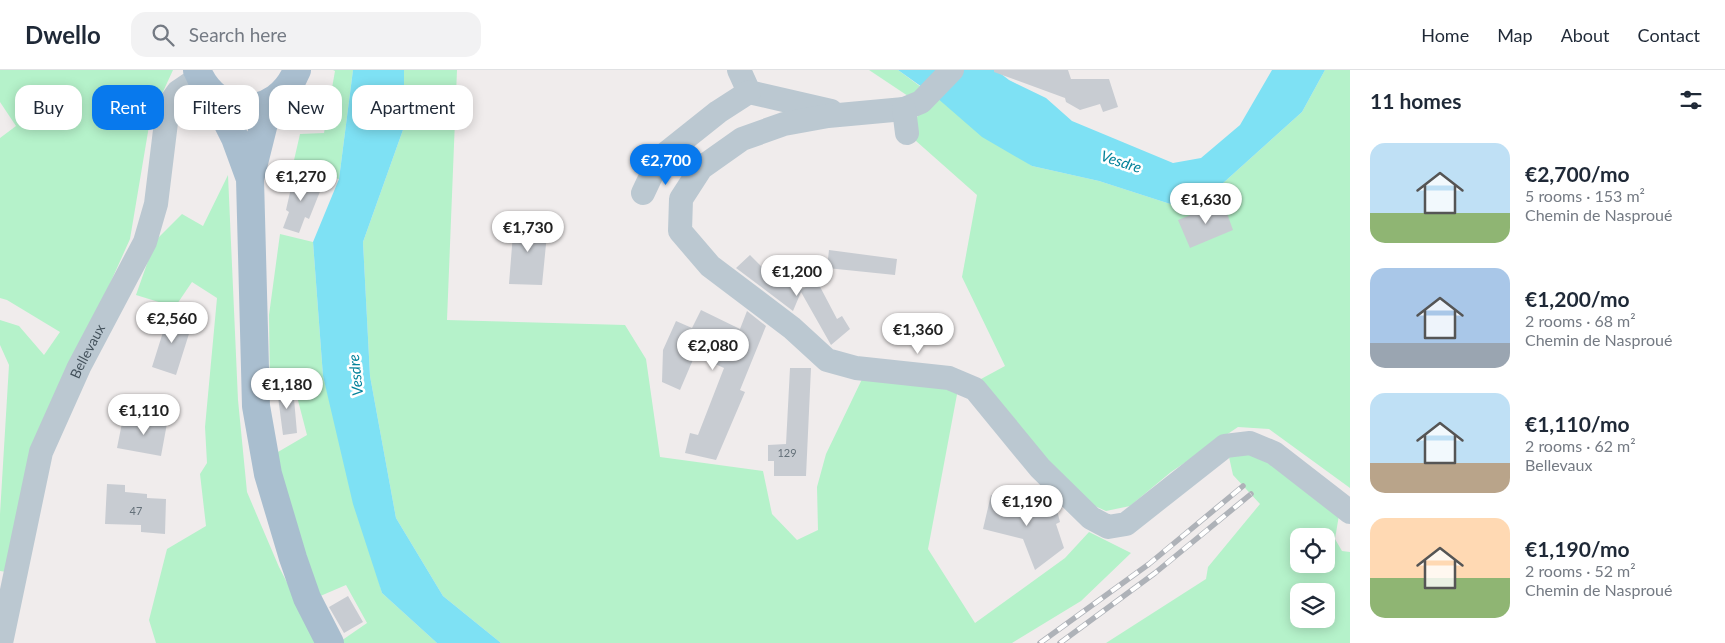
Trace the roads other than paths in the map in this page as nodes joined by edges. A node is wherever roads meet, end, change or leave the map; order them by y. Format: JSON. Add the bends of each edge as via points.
{"nodes":[{"id":1,"x":297,"y":70,"type":"edge"},
{"id":2,"x":739,"y":70,"type":"edge"},
{"id":3,"x":952,"y":70,"type":"edge"},
{"id":4,"x":204,"y":81,"type":"edge"},
{"id":5,"x":290,"y":85,"type":"edge"},
{"id":6,"x":749,"y":92,"type":"junction"},
{"id":7,"x":269,"y":103,"type":"joint"},
{"id":8,"x":904,"y":109,"type":"junction"},
{"id":9,"x":845,"y":114,"type":"junction"},
{"id":10,"x":907,"y":132,"type":"dead end"},
{"id":11,"x":659,"y":159,"type":"junction"},
{"id":12,"x":250,"y":179,"type":"junction"},
{"id":13,"x":693,"y":180,"type":"junction"},
{"id":14,"x":643,"y":192,"type":"dead end"},
{"id":15,"x":1350,"y":512,"type":"edge"},
{"id":16,"x":1,"y":643,"type":"edge"},
{"id":17,"x":330,"y":643,"type":"edge"}],
"edges":[{"from":1,"to":5,"type":"main road"},
{"from":2,"to":6,"type":"street"},
{"from":3,"to":8,"type":"street","via":[[921,102]]},
{"from":4,"to":7,"type":"main road","via":[[227,104],[241,108]]},
{"from":4,"to":12,"type":"main road","via":[[235,138]]},
{"from":4,"to":16,"type":"street","name":"Bellevaux","via":[[178,92],[168,106],[156,204],[145,242],[80,367],[41,452]]},
{"from":6,"to":9,"type":"street"},
{"from":6,"to":11,"type":"street"},
{"from":7,"to":12,"type":"main road"},
{"from":8,"to":9,"type":"street"},
{"from":8,"to":10,"type":"street"},
{"from":9,"to":13,"type":"street","via":[[784,124],[742,139],[701,168]]},
{"from":11,"to":13,"type":"street"},
{"from":11,"to":14,"type":"street"},
{"from":12,"to":17,"type":"main road","via":[[256,406],[268,474],[293,558],[307,598]]},
{"from":13,"to":15,"type":"street","via":[[680,199],[680,231],[710,266],[792,328],[827,360],[856,368],[949,378],[975,389],[1040,468],[1091,518],[1108,527],[1126,524],[1226,446],[1250,442],[1274,453]]}]}
